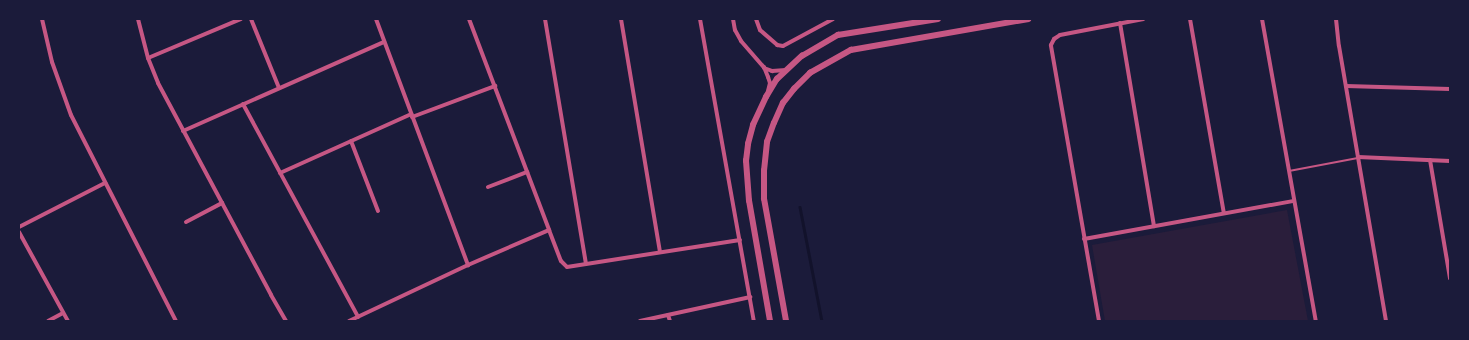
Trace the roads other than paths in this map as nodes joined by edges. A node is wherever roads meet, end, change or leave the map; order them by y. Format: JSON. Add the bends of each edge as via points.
{"nodes":[{"id":1,"x":42,"y":19,"type":"edge"},
{"id":2,"x":138,"y":19,"type":"edge"},
{"id":3,"x":241,"y":19,"type":"edge"},
{"id":4,"x":251,"y":19,"type":"edge"},
{"id":5,"x":376,"y":19,"type":"edge"},
{"id":6,"x":469,"y":19,"type":"edge"},
{"id":7,"x":545,"y":19,"type":"edge"},
{"id":8,"x":621,"y":19,"type":"edge"},
{"id":9,"x":700,"y":19,"type":"edge"},
{"id":10,"x":733,"y":19,"type":"edge"},
{"id":11,"x":756,"y":19,"type":"edge"},
{"id":12,"x":834,"y":19,"type":"edge"},
{"id":13,"x":938,"y":19,"type":"edge"},
{"id":14,"x":1028,"y":19,"type":"edge"},
{"id":15,"x":1143,"y":19,"type":"edge"},
{"id":16,"x":1190,"y":19,"type":"edge"},
{"id":17,"x":1262,"y":19,"type":"edge"},
{"id":18,"x":1336,"y":19,"type":"edge"},
{"id":19,"x":1120,"y":23,"type":"junction"},
{"id":20,"x":384,"y":42,"type":"junction"},
{"id":21,"x":148,"y":58,"type":"junction"},
{"id":22,"x":764,"y":67,"type":"junction"},
{"id":23,"x":786,"y":70,"type":"junction"},
{"id":24,"x":495,"y":86,"type":"junction"},
{"id":25,"x":1346,"y":86,"type":"junction"},
{"id":26,"x":279,"y":88,"type":"junction"},
{"id":27,"x":1450,"y":89,"type":"edge"},
{"id":28,"x":766,"y":97,"type":"junction"},
{"id":29,"x":243,"y":104,"type":"junction"},
{"id":30,"x":412,"y":115,"type":"junction"},
{"id":31,"x":183,"y":131,"type":"junction"},
{"id":32,"x":351,"y":141,"type":"junction"},
{"id":33,"x":1358,"y":157,"type":"junction"},
{"id":34,"x":1430,"y":160,"type":"junction"},
{"id":35,"x":1450,"y":161,"type":"edge"},
{"id":36,"x":1288,"y":171,"type":"junction"},
{"id":37,"x":527,"y":172,"type":"junction"},
{"id":38,"x":280,"y":173,"type":"junction"},
{"id":39,"x":105,"y":183,"type":"junction"},
{"id":40,"x":488,"y":187,"type":"dead end"},
{"id":41,"x":1294,"y":200,"type":"junction"},
{"id":42,"x":222,"y":203,"type":"junction"},
{"id":43,"x":378,"y":211,"type":"dead end"},
{"id":44,"x":1224,"y":213,"type":"junction"},
{"id":45,"x":186,"y":222,"type":"dead end"},
{"id":46,"x":1154,"y":226,"type":"junction"},
{"id":47,"x":19,"y":227,"type":"edge"},
{"id":48,"x":549,"y":230,"type":"junction"},
{"id":49,"x":19,"y":232,"type":"edge"},
{"id":50,"x":1084,"y":239,"type":"junction"},
{"id":51,"x":740,"y":240,"type":"junction"},
{"id":52,"x":660,"y":252,"type":"junction"},
{"id":53,"x":586,"y":264,"type":"junction"},
{"id":54,"x":468,"y":265,"type":"junction"},
{"id":55,"x":1450,"y":278,"type":"edge"},
{"id":56,"x":750,"y":297,"type":"junction"},
{"id":57,"x":63,"y":313,"type":"junction"},
{"id":58,"x":668,"y":315,"type":"junction"},
{"id":59,"x":358,"y":316,"type":"junction"},
{"id":60,"x":48,"y":321,"type":"edge"},
{"id":61,"x":68,"y":321,"type":"edge"},
{"id":62,"x":176,"y":321,"type":"edge"},
{"id":63,"x":286,"y":321,"type":"edge"},
{"id":64,"x":349,"y":321,"type":"edge"},
{"id":65,"x":640,"y":321,"type":"edge"},
{"id":66,"x":670,"y":321,"type":"edge"},
{"id":67,"x":754,"y":321,"type":"edge"},
{"id":68,"x":770,"y":321,"type":"edge"},
{"id":69,"x":786,"y":321,"type":"edge"},
{"id":70,"x":1099,"y":321,"type":"edge"},
{"id":71,"x":1316,"y":321,"type":"edge"},
{"id":72,"x":1386,"y":321,"type":"edge"}],
"edges":[{"from":1,"to":39,"type":"street","via":[[52,62],[71,115]]},
{"from":2,"to":21,"type":"street"},
{"from":3,"to":21,"type":"street"},
{"from":4,"to":26,"type":"street"},
{"from":5,"to":20,"type":"street"},
{"from":6,"to":24,"type":"street"},
{"from":7,"to":53,"type":"street"},
{"from":8,"to":52,"type":"street"},
{"from":9,"to":51,"type":"street"},
{"from":10,"to":22,"type":"street","via":[[741,41]]},
{"from":11,"to":12,"type":"street","via":[[760,30],[777,45],[789,44],[806,32]]},
{"from":13,"to":23,"type":"street","via":[[838,35],[802,56]]},
{"from":14,"to":69,"type":"street","via":[[851,50],[810,73],[794,89],[783,104],[767,142],[764,171],[764,199]]},
{"from":15,"to":19,"type":"street"},
{"from":16,"to":44,"type":"street"},
{"from":17,"to":36,"type":"street"},
{"from":18,"to":25,"type":"street"},
{"from":19,"to":46,"type":"street"},
{"from":19,"to":50,"type":"street","via":[[1060,35],[1051,45]]},
{"from":20,"to":26,"type":"street"},
{"from":20,"to":30,"type":"street"},
{"from":21,"to":31,"type":"street"},
{"from":22,"to":23,"type":"street","via":[[772,71]]},
{"from":22,"to":28,"type":"street","via":[[770,83]]},
{"from":23,"to":28,"type":"street"},
{"from":24,"to":30,"type":"street"},
{"from":24,"to":37,"type":"street"},
{"from":25,"to":27,"type":"street"},
{"from":25,"to":33,"type":"street"},
{"from":26,"to":29,"type":"street"},
{"from":28,"to":68,"type":"street","via":[[748,144],[746,161],[749,201]]},
{"from":29,"to":31,"type":"street"},
{"from":29,"to":38,"type":"street"},
{"from":30,"to":32,"type":"street"},
{"from":30,"to":54,"type":"street"},
{"from":31,"to":42,"type":"street"},
{"from":32,"to":38,"type":"street"},
{"from":32,"to":43,"type":"street"},
{"from":33,"to":34,"type":"street"},
{"from":33,"to":36,"type":"lane"},
{"from":33,"to":72,"type":"street"},
{"from":34,"to":35,"type":"street"},
{"from":34,"to":55,"type":"street"},
{"from":36,"to":41,"type":"street"},
{"from":37,"to":40,"type":"street"},
{"from":37,"to":48,"type":"street"},
{"from":38,"to":59,"type":"street"},
{"from":39,"to":47,"type":"street"},
{"from":39,"to":62,"type":"street"},
{"from":41,"to":44,"type":"street"},
{"from":41,"to":71,"type":"street"},
{"from":42,"to":45,"type":"street"},
{"from":42,"to":63,"type":"street"},
{"from":44,"to":46,"type":"street"},
{"from":46,"to":50,"type":"street"},
{"from":48,"to":53,"type":"street","via":[[561,261],[567,267]]},
{"from":48,"to":54,"type":"street"},
{"from":49,"to":57,"type":"street"},
{"from":50,"to":70,"type":"street"},
{"from":51,"to":52,"type":"street"},
{"from":51,"to":56,"type":"street"},
{"from":52,"to":53,"type":"street"},
{"from":54,"to":59,"type":"street"},
{"from":56,"to":58,"type":"street"},
{"from":56,"to":67,"type":"street"},
{"from":57,"to":60,"type":"street"},
{"from":57,"to":61,"type":"street"},
{"from":58,"to":65,"type":"street"},
{"from":58,"to":66,"type":"street"},
{"from":59,"to":64,"type":"street"}]}
